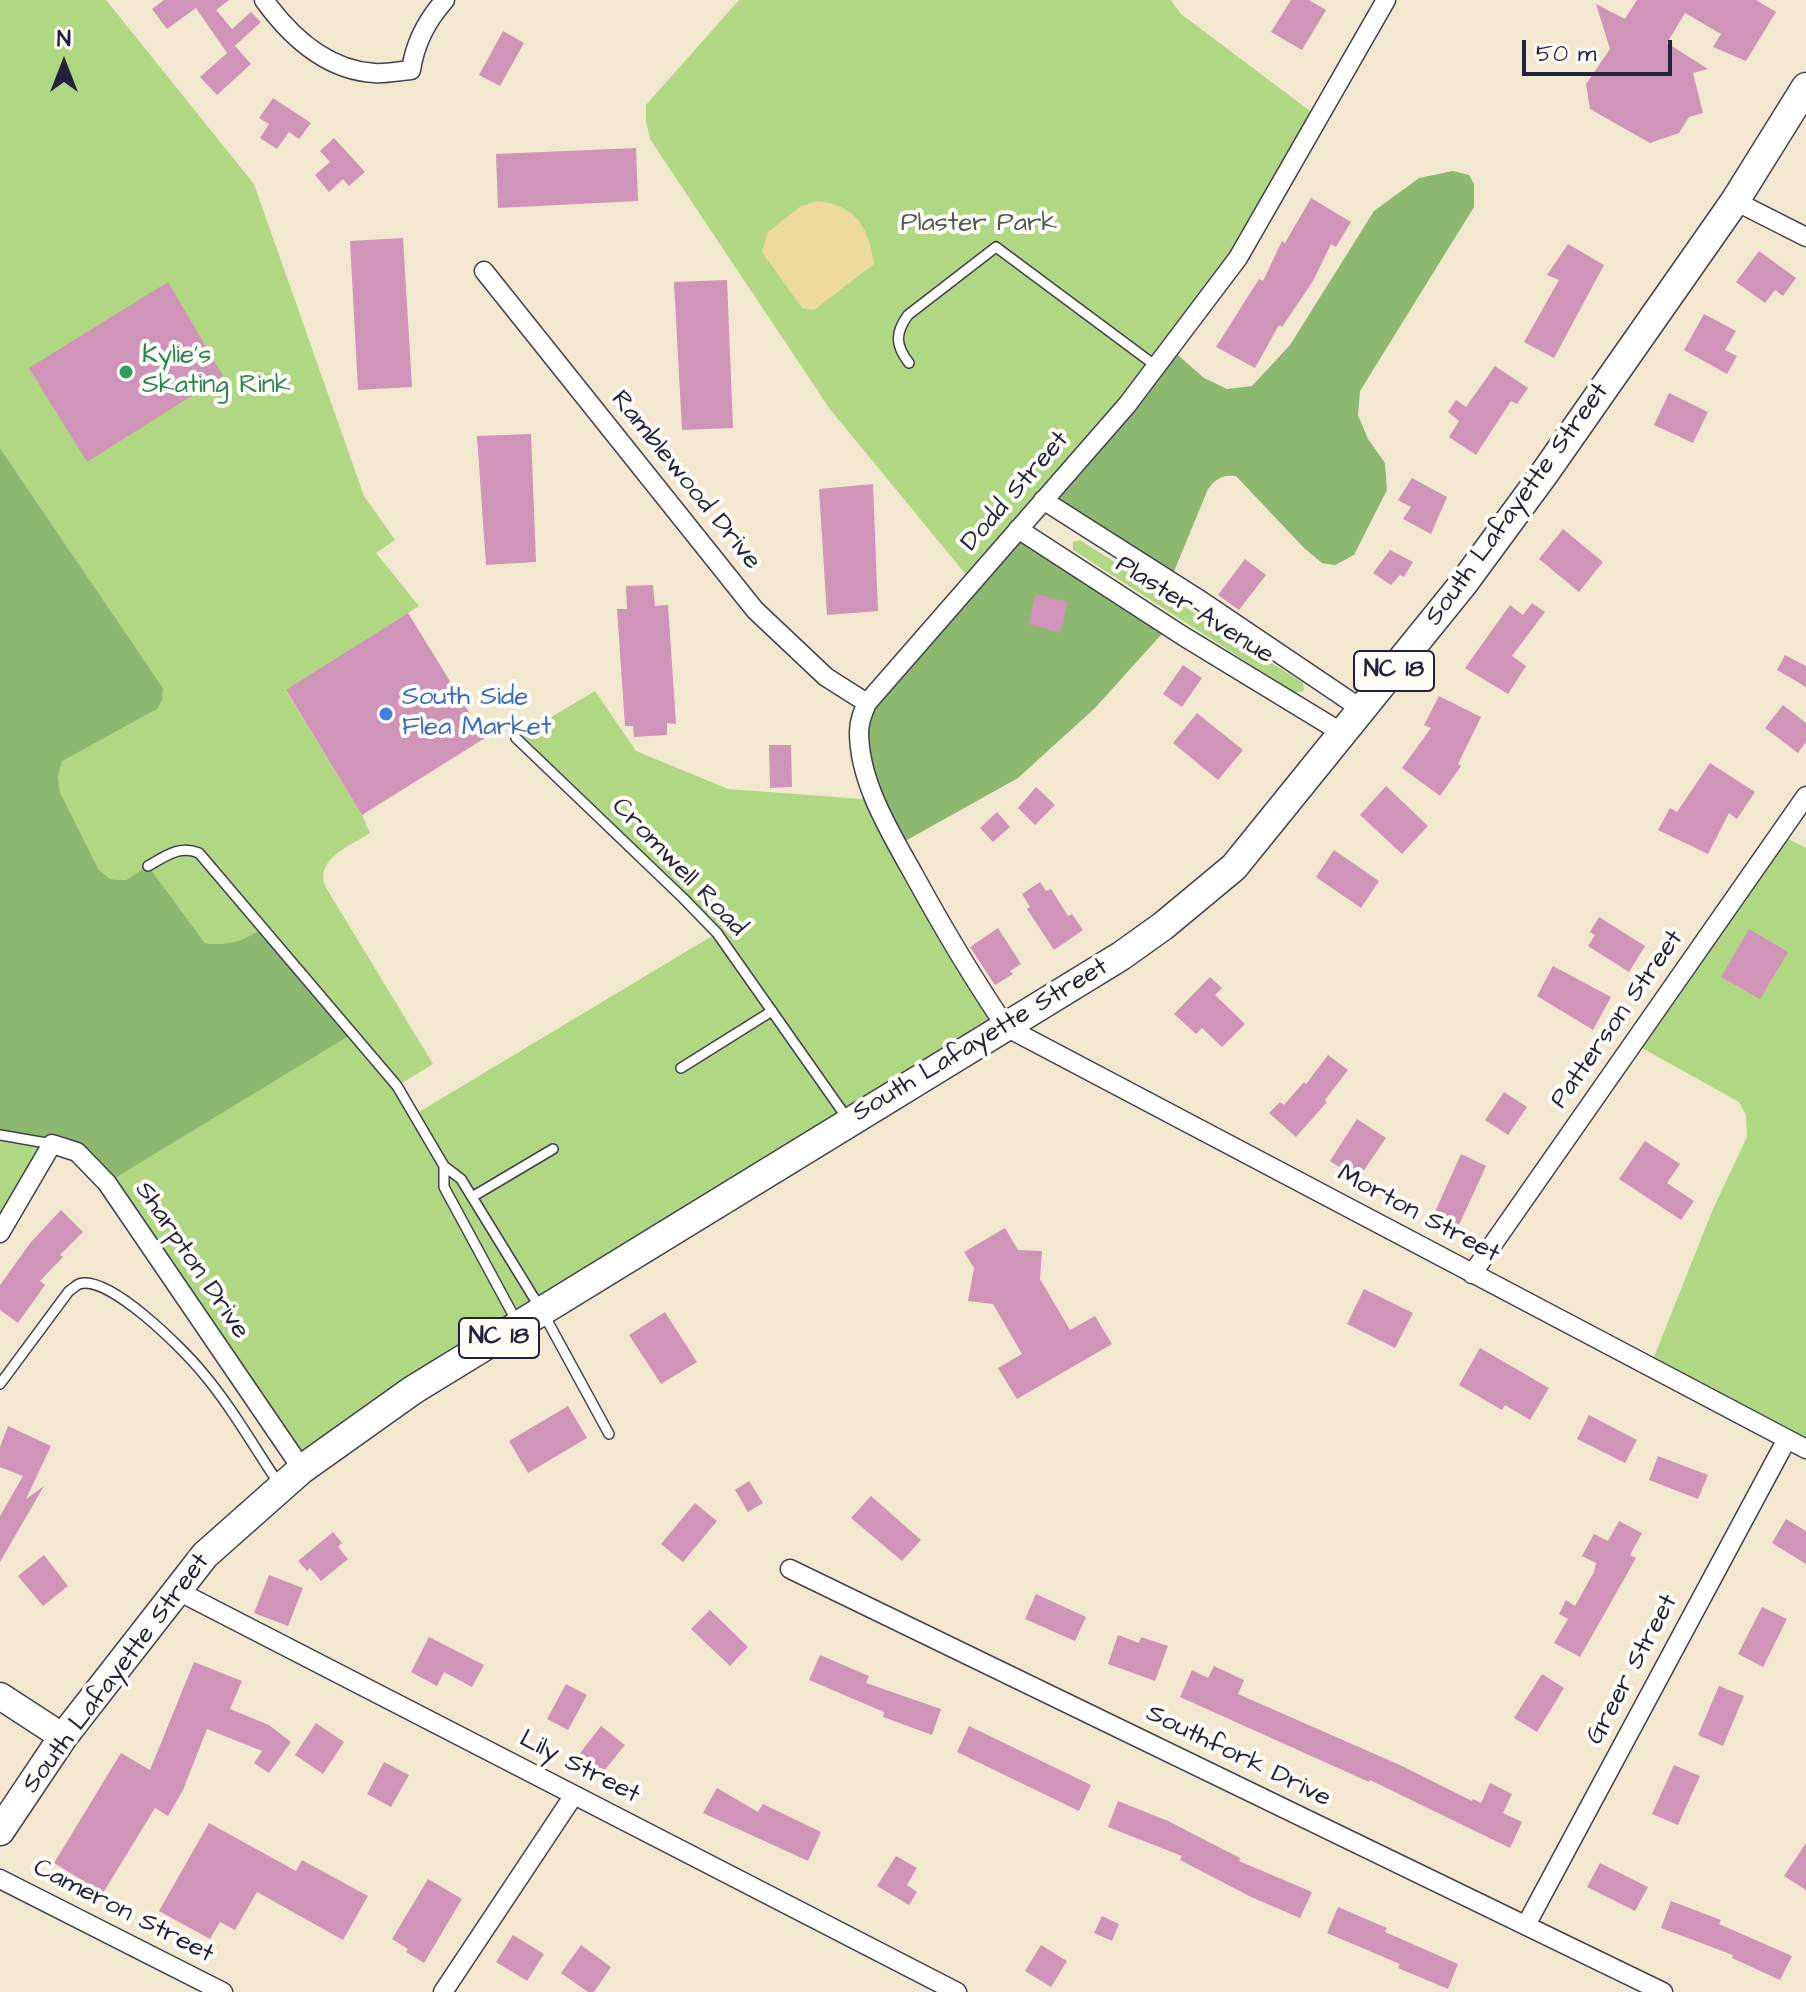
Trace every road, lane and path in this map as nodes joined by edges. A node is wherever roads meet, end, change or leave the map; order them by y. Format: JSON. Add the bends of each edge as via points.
{"nodes":[{"id":1,"x":264,"y":0,"type":"edge"},
{"id":2,"x":445,"y":0,"type":"edge"},
{"id":3,"x":1386,"y":0,"type":"edge"},
{"id":4,"x":1806,"y":87,"type":"edge"},
{"id":5,"x":1735,"y":201,"type":"junction"},
{"id":6,"x":1806,"y":237,"type":"edge"},
{"id":7,"x":484,"y":271,"type":"dead end"},
{"id":8,"x":909,"y":363,"type":"dead end"},
{"id":9,"x":1156,"y":366,"type":"junction"},
{"id":10,"x":1043,"y":500,"type":"junction"},
{"id":11,"x":1018,"y":529,"type":"junction"},
{"id":12,"x":867,"y":703,"type":"junction"},
{"id":13,"x":1363,"y":710,"type":"junction"},
{"id":14,"x":1344,"y":734,"type":"junction"},
{"id":15,"x":516,"y":738,"type":"dead end"},
{"id":16,"x":1806,"y":796,"type":"edge"},
{"id":17,"x":148,"y":866,"type":"dead end"},
{"id":18,"x":772,"y":1011,"type":"junction"},
{"id":19,"x":1006,"y":1027,"type":"junction"},
{"id":20,"x":681,"y":1068,"type":"dead end"},
{"id":21,"x":849,"y":1121,"type":"junction"},
{"id":22,"x":0,"y":1135,"type":"edge"},
{"id":23,"x":52,"y":1144,"type":"junction"},
{"id":24,"x":553,"y":1149,"type":"dead end"},
{"id":25,"x":444,"y":1166,"type":"junction"},
{"id":26,"x":472,"y":1197,"type":"junction"},
{"id":27,"x":0,"y":1233,"type":"edge"},
{"id":28,"x":1472,"y":1274,"type":"junction"},
{"id":29,"x":531,"y":1318,"type":"junction"},
{"id":30,"x":0,"y":1384,"type":"edge"},
{"id":31,"x":609,"y":1434,"type":"dead end"},
{"id":32,"x":1787,"y":1439,"type":"junction"},
{"id":33,"x":1806,"y":1449,"type":"edge"},
{"id":34,"x":292,"y":1478,"type":"junction"},
{"id":35,"x":790,"y":1569,"type":"dead end"},
{"id":36,"x":176,"y":1590,"type":"junction"},
{"id":37,"x":0,"y":1696,"type":"edge"},
{"id":38,"x":63,"y":1737,"type":"junction"},
{"id":39,"x":574,"y":1795,"type":"junction"},
{"id":40,"x":0,"y":1831,"type":"edge"},
{"id":41,"x":0,"y":1879,"type":"edge"},
{"id":42,"x":1526,"y":1925,"type":"junction"},
{"id":43,"x":223,"y":1992,"type":"edge"},
{"id":44,"x":443,"y":1992,"type":"edge"},
{"id":45,"x":957,"y":1992,"type":"edge"},
{"id":46,"x":1663,"y":1992,"type":"edge"}],
"edges":[{"from":1,"to":2,"type":"street","via":[[284,29],[314,52],[376,74],[411,70],[421,34]]},
{"from":3,"to":9,"type":"street","name":"Dodd Street","via":[[1238,258]]},
{"from":4,"to":5,"type":"main road","name":"South Lafayette Street","number":"NC 18"},
{"from":5,"to":6,"type":"street"},
{"from":5,"to":13,"type":"main road","name":"South Lafayette Street","number":"NC 18","via":[[1544,474]]},
{"from":7,"to":12,"type":"street","name":"Ramblewood Drive","via":[[755,610],[826,677]]},
{"from":8,"to":9,"type":"lane","via":[[897,338],[908,315],[996,247]]},
{"from":9,"to":10,"type":"street","name":"Dodd Street"},
{"from":10,"to":11,"type":"street","name":"Dodd Street"},
{"from":10,"to":13,"type":"street","name":"Plaster Avenue"},
{"from":11,"to":12,"type":"street","name":"Dodd Street"},
{"from":11,"to":14,"type":"street","name":"Plaster Avenue"},
{"from":12,"to":19,"type":"street","via":[[859,732],[875,800],[958,957]]},
{"from":13,"to":14,"type":"main road","name":"South Lafayette Street","number":"NC 18"},
{"from":14,"to":19,"type":"main road","name":"South Lafayette Street","number":"NC 18","via":[[1234,867],[1121,956]]},
{"from":15,"to":18,"type":"lane","name":"Cromwell Road","via":[[717,933]]},
{"from":16,"to":28,"type":"street","name":"Patterson Street"},
{"from":17,"to":25,"type":"lane","via":[[177,850],[199,853],[397,1086]]},
{"from":18,"to":20,"type":"lane"},
{"from":18,"to":21,"type":"lane","name":"Cromwell Road"},
{"from":19,"to":21,"type":"main road","name":"South Lafayette Street","number":"NC 18"},
{"from":19,"to":28,"type":"street","name":"Morton Street"},
{"from":21,"to":29,"type":"main road","name":"South Lafayette Street","number":"NC 18"},
{"from":22,"to":23,"type":"lane","name":"Sharpton Drive"},
{"from":23,"to":27,"type":"street"},
{"from":23,"to":34,"type":"street","name":"Sharpton Drive","via":[[77,1152],[107,1183]]},
{"from":24,"to":26,"type":"lane"},
{"from":25,"to":26,"type":"lane"},
{"from":25,"to":29,"type":"lane","via":[[444,1187]]},
{"from":26,"to":29,"type":"lane"},
{"from":28,"to":32,"type":"street","name":"Morton Street"},
{"from":29,"to":31,"type":"lane"},
{"from":29,"to":34,"type":"main road","name":"South Lafayette Street","number":"NC 18","via":[[413,1390]]},
{"from":30,"to":34,"type":"lane","via":[[69,1291],[80,1284],[107,1289],[181,1349]]},
{"from":32,"to":33,"type":"street","name":"Morton Street"},
{"from":32,"to":42,"type":"street","name":"Greer Street"},
{"from":34,"to":36,"type":"main road","name":"South Lafayette Street","number":"NC 18","via":[[205,1555]]},
{"from":35,"to":42,"type":"street","name":"Southfork Drive"},
{"from":36,"to":38,"type":"main road","name":"South Lafayette Street","number":"NC 18"},
{"from":36,"to":39,"type":"street","name":"Lily Street"},
{"from":37,"to":38,"type":"street"},
{"from":38,"to":40,"type":"main road","name":"South Lafayette Street","number":"NC 18"},
{"from":39,"to":44,"type":"street"},
{"from":39,"to":45,"type":"street","name":"Lily Street"},
{"from":41,"to":43,"type":"street","name":"Cameron Street"},
{"from":42,"to":46,"type":"street","name":"Southfork Drive"}]}
